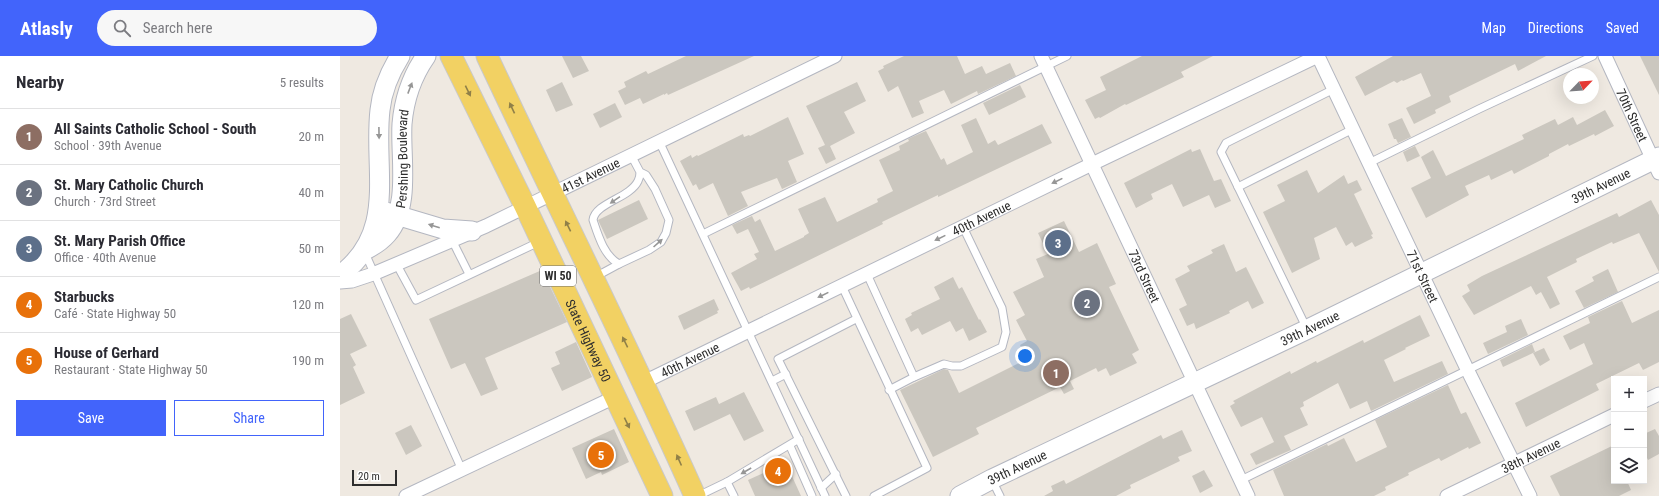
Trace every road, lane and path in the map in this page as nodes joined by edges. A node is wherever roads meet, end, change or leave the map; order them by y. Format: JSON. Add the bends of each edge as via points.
{"nodes":[{"id":1,"x":400,"y":56,"type":"edge"},
{"id":2,"x":426,"y":56,"type":"edge"},
{"id":3,"x":451,"y":56,"type":"edge"},
{"id":4,"x":487,"y":56,"type":"edge"},
{"id":5,"x":835,"y":56,"type":"edge"},
{"id":6,"x":1067,"y":56,"type":"edge"},
{"id":7,"x":1318,"y":56,"type":"edge"},
{"id":8,"x":1593,"y":56,"type":"edge"},
{"id":9,"x":1605,"y":56,"type":"edge"},
{"id":10,"x":1043,"y":61,"type":"edge"},
{"id":11,"x":1334,"y":89,"type":"junction"},
{"id":12,"x":1353,"y":129,"type":"junction"},
{"id":13,"x":659,"y":141,"type":"junction"},
{"id":14,"x":631,"y":155,"type":"junction"},
{"id":15,"x":1369,"y":163,"type":"junction"},
{"id":16,"x":1092,"y":164,"type":"junction"},
{"id":17,"x":1657,"y":164,"type":"edge"},
{"id":18,"x":640,"y":172,"type":"junction"},
{"id":19,"x":1238,"y":187,"type":"junction"},
{"id":20,"x":552,"y":193,"type":"junction"},
{"id":21,"x":525,"y":206,"type":"junction"},
{"id":22,"x":377,"y":209,"type":"junction"},
{"id":23,"x":397,"y":215,"type":"junction"},
{"id":24,"x":963,"y":227,"type":"junction"},
{"id":25,"x":472,"y":231,"type":"junction"},
{"id":26,"x":703,"y":234,"type":"junction"},
{"id":27,"x":452,"y":240,"type":"junction"},
{"id":28,"x":541,"y":241,"type":"junction"},
{"id":29,"x":364,"y":251,"type":"junction"},
{"id":30,"x":619,"y":264,"type":"junction"},
{"id":31,"x":397,"y":265,"type":"junction"},
{"id":32,"x":1422,"y":272,"type":"junction"},
{"id":33,"x":374,"y":274,"type":"junction"},
{"id":34,"x":469,"y":274,"type":"junction"},
{"id":35,"x":867,"y":274,"type":"junction"},
{"id":36,"x":340,"y":275,"type":"edge"},
{"id":37,"x":1659,"y":277,"type":"edge"},
{"id":38,"x":593,"y":278,"type":"junction"},
{"id":39,"x":340,"y":282,"type":"edge"},
{"id":40,"x":842,"y":286,"type":"junction"},
{"id":41,"x":856,"y":319,"type":"junction"},
{"id":42,"x":1308,"y":329,"type":"junction"},
{"id":43,"x":749,"y":331,"type":"junction"},
{"id":44,"x":1468,"y":370,"type":"junction"},
{"id":45,"x":786,"y":374,"type":"junction"},
{"id":46,"x":914,"y":378,"type":"junction"},
{"id":47,"x":772,"y":381,"type":"junction"},
{"id":48,"x":644,"y":382,"type":"junction"},
{"id":49,"x":1194,"y":382,"type":"junction"},
{"id":50,"x":889,"y":390,"type":"junction"},
{"id":51,"x":1659,"y":394,"type":"edge"},
{"id":52,"x":615,"y":397,"type":"junction"},
{"id":53,"x":1647,"y":400,"type":"edge"},
{"id":54,"x":1611,"y":416,"type":"edge"},
{"id":55,"x":799,"y":439,"type":"junction"},
{"id":56,"x":790,"y":446,"type":"junction"},
{"id":57,"x":1515,"y":464,"type":"junction"},
{"id":58,"x":462,"y":470,"type":"junction"},
{"id":59,"x":836,"y":474,"type":"junction"},
{"id":60,"x":992,"y":479,"type":"junction"},
{"id":61,"x":1241,"y":480,"type":"junction"},
{"id":62,"x":727,"y":482,"type":"junction"},
{"id":63,"x":821,"y":488,"type":"junction"},
{"id":64,"x":406,"y":496,"type":"edge"},
{"id":65,"x":662,"y":496,"type":"edge"},
{"id":66,"x":697,"y":496,"type":"edge"},
{"id":67,"x":734,"y":496,"type":"edge"},
{"id":68,"x":812,"y":496,"type":"edge"},
{"id":69,"x":825,"y":496,"type":"edge"},
{"id":70,"x":846,"y":496,"type":"edge"},
{"id":71,"x":874,"y":496,"type":"edge"},
{"id":72,"x":960,"y":496,"type":"edge"},
{"id":73,"x":1000,"y":496,"type":"edge"},
{"id":74,"x":1248,"y":496,"type":"edge"},
{"id":75,"x":1447,"y":496,"type":"edge"},
{"id":76,"x":1530,"y":496,"type":"edge"}],
"edges":[{"from":1,"to":22,"type":"main road","name":"Pershing Boulevard","one_way":true,"via":[[388,79],[380,109],[380,182]]},
{"from":23,"to":2,"type":"main road","name":"Pershing Boulevard","one_way":true,"via":[[401,200],[402,124],[405,103]]},
{"from":3,"to":21,"type":"main road","name":"State Highway 50","number":"WI 50","one_way":true},
{"from":20,"to":4,"type":"main road","number":"WI 50","one_way":true},
{"from":5,"to":13,"type":"street","name":"41st Avenue"},
{"from":6,"to":10,"type":"lane"},
{"from":7,"to":11,"type":"street","name":"71st Street"},
{"from":7,"to":16,"type":"street","name":"40th Avenue"},
{"from":8,"to":15,"type":"lane"},
{"from":9,"to":17,"type":"street","name":"70th Street"},
{"from":10,"to":16,"type":"street","name":"73rd Street"},
{"from":10,"to":26,"type":"lane"},
{"from":11,"to":12,"type":"street","name":"71st Street"},
{"from":11,"to":19,"type":"lane","via":[[1226,143],[1221,152]]},
{"from":12,"to":15,"type":"street","name":"71st Street"},
{"from":12,"to":19,"type":"lane"},
{"from":13,"to":14,"type":"street","name":"41st Avenue"},
{"from":13,"to":26,"type":"lane"},
{"from":14,"to":18,"type":"lane"},
{"from":14,"to":20,"type":"street","name":"41st Avenue"},
{"from":15,"to":32,"type":"street","name":"71st Street"},
{"from":16,"to":24,"type":"street","name":"40th Avenue","one_way":true},
{"from":16,"to":49,"type":"street","name":"73rd Street"},
{"from":17,"to":32,"type":"main road","name":"39th Avenue"},
{"from":18,"to":30,"type":"lane","one_way":true,"via":[[638,182],[634,186],[593,215],[592,220],[607,253]]},
{"from":30,"to":18,"type":"lane","one_way":true,"via":[[649,250],[666,234],[669,220],[655,189],[646,175]]},
{"from":19,"to":42,"type":"lane"},
{"from":20,"to":21,"type":"street","name":"41st Avenue"},
{"from":38,"to":20,"type":"main road","number":"WI 50","one_way":true},
{"from":21,"to":25,"type":"street","name":"41st Avenue"},
{"from":21,"to":28,"type":"main road","name":"State Highway 50","number":"WI 50"},
{"from":22,"to":23,"type":"main road"},
{"from":22,"to":29,"type":"main road","name":"Pershing Boulevard","via":[[371,238]]},
{"from":25,"to":23,"type":"main road","one_way":true,"via":[[443,229]]},
{"from":23,"to":29,"type":"main road","name":"Pershing Boulevard","via":[[388,234]]},
{"from":24,"to":35,"type":"street","name":"40th Avenue","one_way":true},
{"from":24,"to":46,"type":"lane","via":[[1002,308],[1006,332],[1002,346],[961,366],[944,364]]},
{"from":25,"to":27,"type":"street","name":"41st Avenue"},
{"from":26,"to":43,"type":"lane"},
{"from":27,"to":31,"type":"street","name":"41st Avenue"},
{"from":27,"to":34,"type":"lane"},
{"from":28,"to":34,"type":"lane"},
{"from":28,"to":52,"type":"main road","name":"State Highway 50","number":"WI 50"},
{"from":29,"to":33,"type":"lane"},
{"from":29,"to":36,"type":"main road","name":"Pershing Boulevard"},
{"from":30,"to":38,"type":"lane"},
{"from":31,"to":33,"type":"street","name":"41st Avenue"},
{"from":31,"to":34,"type":"lane","via":[[416,300]]},
{"from":32,"to":42,"type":"main road","name":"39th Avenue"},
{"from":32,"to":44,"type":"street","name":"71st Street"},
{"from":33,"to":39,"type":"street","name":"41st Avenue"},
{"from":33,"to":58,"type":"lane"},
{"from":35,"to":40,"type":"street","name":"40th Avenue"},
{"from":35,"to":46,"type":"lane"},
{"from":37,"to":44,"type":"lane"},
{"from":48,"to":38,"type":"main road","number":"WI 50","one_way":true},
{"from":40,"to":41,"type":"lane"},
{"from":40,"to":43,"type":"street","name":"40th Avenue","one_way":true},
{"from":41,"to":45,"type":"lane","via":[[778,359]]},
{"from":41,"to":50,"type":"lane"},
{"from":42,"to":49,"type":"main road","name":"39th Avenue"},
{"from":43,"to":47,"type":"lane"},
{"from":43,"to":48,"type":"street","name":"40th Avenue"},
{"from":44,"to":57,"type":"street","name":"71st Street"},
{"from":44,"to":61,"type":"lane"},
{"from":45,"to":47,"type":"lane"},
{"from":45,"to":59,"type":"lane"},
{"from":46,"to":50,"type":"lane"},
{"from":47,"to":55,"type":"lane"},
{"from":66,"to":48,"type":"main road","number":"WI 50","one_way":true},
{"from":49,"to":60,"type":"main road","name":"39th Avenue"},
{"from":49,"to":61,"type":"street","name":"73rd Street"},
{"from":50,"to":71,"type":"lane","via":[[927,468]]},
{"from":51,"to":53,"type":"street"},
{"from":52,"to":58,"type":"street"},
{"from":52,"to":65,"type":"main road","name":"State Highway 50","number":"WI 50","one_way":true},
{"from":54,"to":57,"type":"street","name":"38th Avenue"},
{"from":55,"to":56,"type":"lane"},
{"from":55,"to":63,"type":"lane"},
{"from":56,"to":62,"type":"lane","one_way":true},
{"from":56,"to":68,"type":"lane"},
{"from":57,"to":75,"type":"street","name":"38th Avenue"},
{"from":57,"to":76,"type":"street","name":"71st Street"},
{"from":58,"to":64,"type":"street"},
{"from":59,"to":63,"type":"lane"},
{"from":59,"to":70,"type":"lane"},
{"from":60,"to":72,"type":"main road","name":"39th Avenue"},
{"from":60,"to":73,"type":"lane"},
{"from":61,"to":74,"type":"street","name":"73rd Street"},
{"from":62,"to":66,"type":"lane"},
{"from":62,"to":67,"type":"lane"},
{"from":63,"to":69,"type":"lane"}]}
